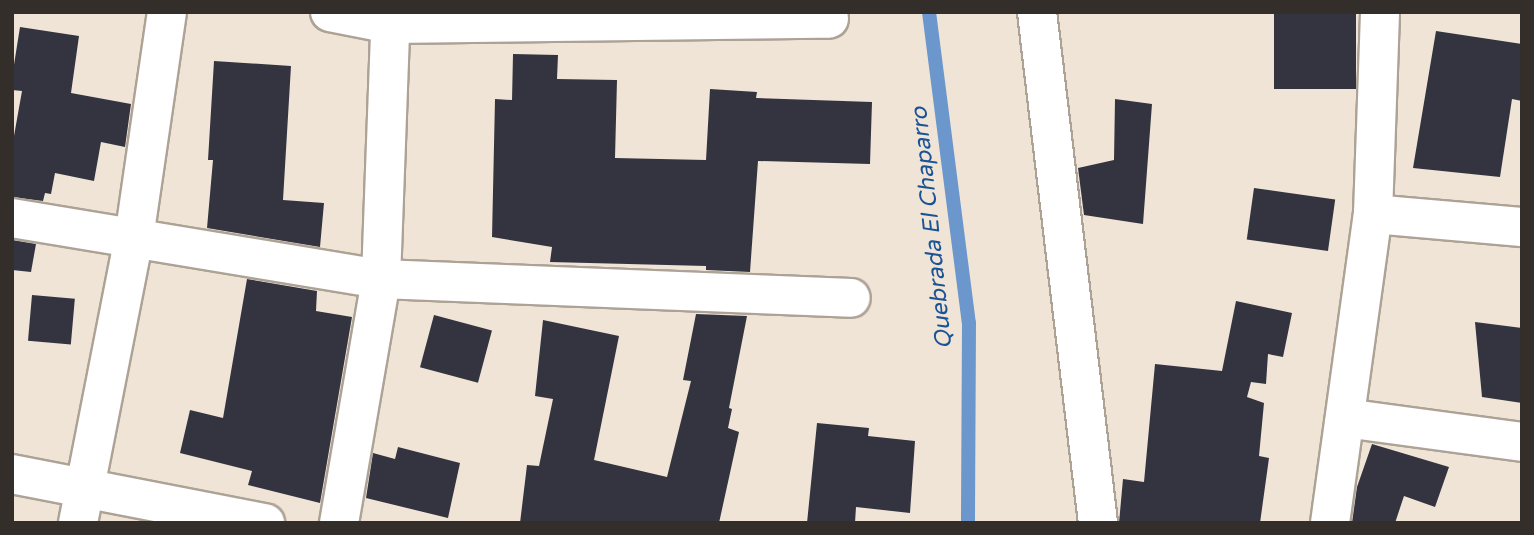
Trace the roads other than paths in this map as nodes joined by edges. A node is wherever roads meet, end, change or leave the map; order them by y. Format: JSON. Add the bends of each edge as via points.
{"nodes":[{"id":1,"x":167,"y":12,"type":"edge"},
{"id":2,"x":330,"y":12,"type":"edge"},
{"id":3,"x":1037,"y":12,"type":"edge"},
{"id":4,"x":1380,"y":12,"type":"edge"},
{"id":5,"x":391,"y":18,"type":"edge"},
{"id":6,"x":829,"y":19,"type":"dead end"},
{"id":7,"x":1373,"y":214,"type":"junction"},
{"id":8,"x":12,"y":218,"type":"edge"},
{"id":9,"x":1522,"y":227,"type":"edge"},
{"id":10,"x":134,"y":238,"type":"junction"},
{"id":11,"x":381,"y":279,"type":"junction"},
{"id":12,"x":851,"y":298,"type":"dead end"},
{"id":13,"x":1345,"y":418,"type":"junction"},
{"id":14,"x":1522,"y":442,"type":"edge"},
{"id":15,"x":12,"y":474,"type":"edge"},
{"id":16,"x":80,"y":505,"type":"edge"},
{"id":17,"x":265,"y":523,"type":"edge"},
{"id":18,"x":340,"y":523,"type":"edge"},
{"id":19,"x":1098,"y":523,"type":"edge"},
{"id":20,"x":1330,"y":523,"type":"edge"}],
"edges":[{"from":1,"to":10,"type":"street"},
{"from":2,"to":5,"type":"street"},
{"from":3,"to":19,"type":"street"},
{"from":4,"to":7,"type":"street"},
{"from":5,"to":6,"type":"street"},
{"from":5,"to":11,"type":"street"},
{"from":7,"to":9,"type":"street"},
{"from":7,"to":13,"type":"street"},
{"from":8,"to":10,"type":"street"},
{"from":10,"to":11,"type":"street"},
{"from":10,"to":16,"type":"street"},
{"from":11,"to":12,"type":"street"},
{"from":11,"to":18,"type":"street"},
{"from":13,"to":14,"type":"street"},
{"from":13,"to":20,"type":"street"},
{"from":15,"to":16,"type":"street"},
{"from":16,"to":17,"type":"street"}]}
